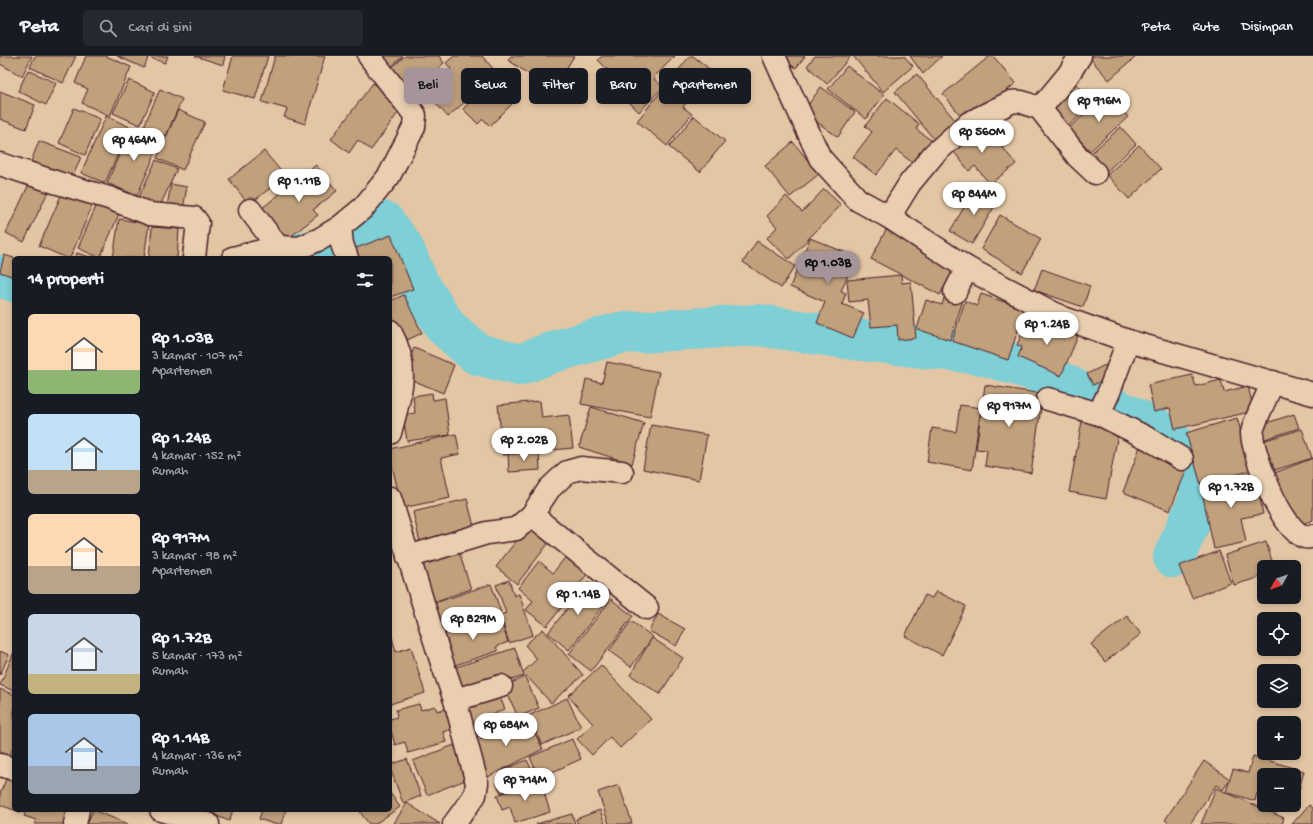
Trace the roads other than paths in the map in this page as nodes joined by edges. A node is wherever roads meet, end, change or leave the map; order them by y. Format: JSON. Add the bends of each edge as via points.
{"nodes":[{"id":1,"x":369,"y":56,"type":"edge"},
{"id":2,"x":1080,"y":56,"type":"edge"},
{"id":3,"x":772,"y":58,"type":"edge"},
{"id":4,"x":1038,"y":106,"type":"junction"},
{"id":5,"x":0,"y":164,"type":"edge"},
{"id":6,"x":1095,"y":173,"type":"dead end"},
{"id":7,"x":250,"y":210,"type":"dead end"},
{"id":8,"x":889,"y":217,"type":"junction"},
{"id":9,"x":342,"y":241,"type":"edge"},
{"id":10,"x":278,"y":247,"type":"junction"},
{"id":11,"x":194,"y":256,"type":"edge"},
{"id":12,"x":241,"y":256,"type":"edge"},
{"id":13,"x":967,"y":268,"type":"junction"},
{"id":14,"x":955,"y":292,"type":"dead end"},
{"id":15,"x":392,"y":334,"type":"edge"},
{"id":16,"x":1128,"y":341,"type":"junction"},
{"id":17,"x":1273,"y":382,"type":"junction"},
{"id":18,"x":1313,"y":394,"type":"edge"},
{"id":19,"x":1048,"y":399,"type":"dead end"},
{"id":20,"x":1103,"y":405,"type":"junction"},
{"id":21,"x":392,"y":425,"type":"edge"},
{"id":22,"x":1182,"y":459,"type":"dead end"},
{"id":23,"x":622,"y":472,"type":"dead end"},
{"id":24,"x":392,"y":505,"type":"edge"},
{"id":25,"x":532,"y":515,"type":"junction"},
{"id":26,"x":1313,"y":536,"type":"edge"},
{"id":27,"x":408,"y":557,"type":"junction"},
{"id":28,"x":647,"y":608,"type":"dead end"},
{"id":29,"x":502,"y":686,"type":"dead end"},
{"id":30,"x":455,"y":700,"type":"junction"},
{"id":31,"x":0,"y":765,"type":"edge"},
{"id":32,"x":12,"y":768,"type":"edge"},
{"id":33,"x":78,"y":812,"type":"edge"},
{"id":34,"x":168,"y":812,"type":"edge"},
{"id":35,"x":75,"y":824,"type":"edge"},
{"id":36,"x":208,"y":824,"type":"edge"},
{"id":37,"x":454,"y":824,"type":"edge"}],
"edges":[{"from":1,"to":9,"type":"street","via":[[415,115],[414,127],[389,176],[363,208]]},
{"from":2,"to":4,"type":"street","via":[[1044,104]]},
{"from":3,"to":8,"type":"street","via":[[820,158],[858,200]]},
{"from":4,"to":6,"type":"street","via":[[1078,157]]},
{"from":4,"to":8,"type":"street","via":[[1033,107],[1018,100],[969,123],[934,154],[910,183]]},
{"from":5,"to":11,"type":"street","via":[[109,198],[150,214],[194,218],[198,223]]},
{"from":7,"to":10,"type":"street"},
{"from":8,"to":13,"type":"street"},
{"from":9,"to":10,"type":"street","via":[[320,239],[299,248]]},
{"from":10,"to":12,"type":"street"},
{"from":13,"to":14,"type":"street"},
{"from":13,"to":16,"type":"street","via":[[1061,317]]},
{"from":15,"to":21,"type":"street","via":[[403,367],[401,389]]},
{"from":16,"to":17,"type":"street"},
{"from":16,"to":20,"type":"street"},
{"from":17,"to":18,"type":"street"},
{"from":17,"to":26,"type":"street","via":[[1253,428],[1253,442],[1264,478],[1280,511],[1292,529],[1301,536]]},
{"from":19,"to":20,"type":"street"},
{"from":20,"to":22,"type":"street"},
{"from":23,"to":25,"type":"street","via":[[581,468],[567,472],[549,489]]},
{"from":24,"to":27,"type":"street"},
{"from":25,"to":27,"type":"street","via":[[516,529],[487,534]]},
{"from":25,"to":28,"type":"street"},
{"from":27,"to":30,"type":"street"},
{"from":29,"to":30,"type":"street"},
{"from":30,"to":37,"type":"street","via":[[477,783],[475,795]]},
{"from":31,"to":32,"type":"street"},
{"from":33,"to":35,"type":"street"},
{"from":34,"to":36,"type":"street"}]}
